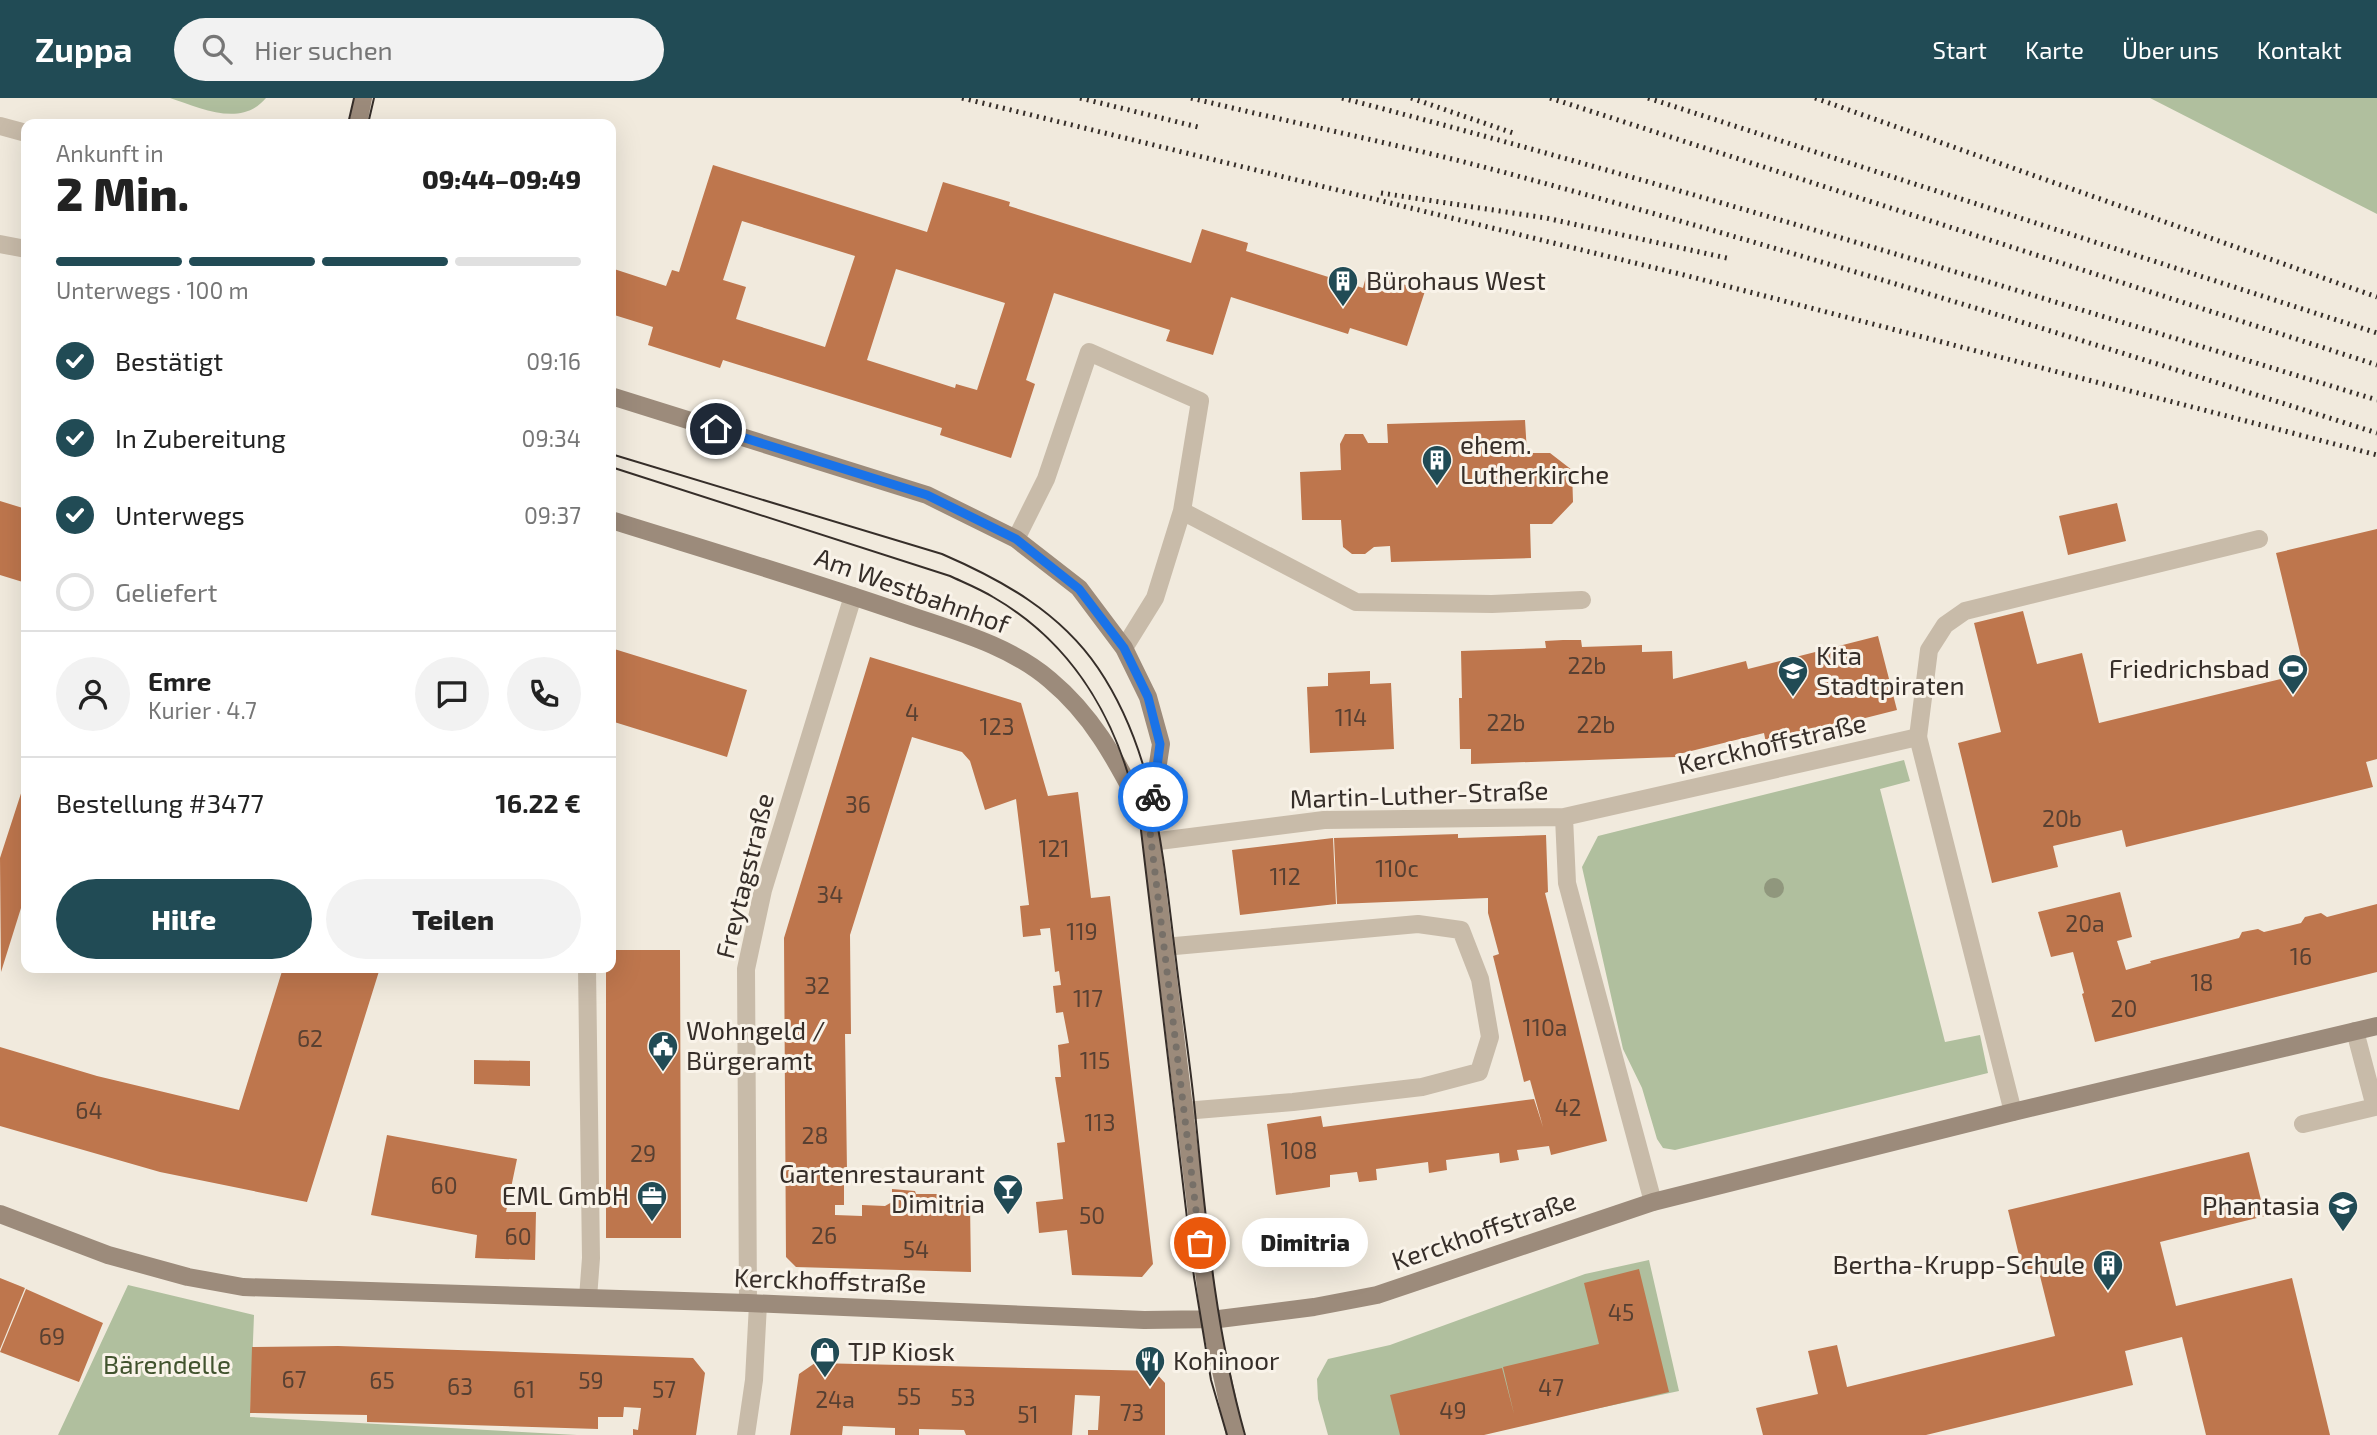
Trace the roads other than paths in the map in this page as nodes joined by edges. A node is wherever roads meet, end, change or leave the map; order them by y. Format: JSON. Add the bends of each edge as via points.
{"nodes":[{"id":1,"x":0,"y":126,"type":"edge"},
{"id":2,"x":21,"y":132,"type":"edge"},
{"id":3,"x":0,"y":244,"type":"edge"},
{"id":4,"x":21,"y":248,"type":"edge"},
{"id":5,"x":616,"y":399,"type":"edge"},
{"id":6,"x":1182,"y":511,"type":"junction"},
{"id":7,"x":616,"y":522,"type":"edge"},
{"id":8,"x":1016,"y":539,"type":"junction"},
{"id":9,"x":2259,"y":539,"type":"dead end"},
{"id":10,"x":853,"y":596,"type":"junction"},
{"id":11,"x":1582,"y":600,"type":"dead end"},
{"id":12,"x":1124,"y":648,"type":"junction"},
{"id":13,"x":1918,"y":737,"type":"junction"},
{"id":14,"x":1564,"y":817,"type":"junction"},
{"id":15,"x":1149,"y":823,"type":"junction"},
{"id":16,"x":1151,"y":842,"type":"junction"},
{"id":17,"x":1164,"y":947,"type":"junction"},
{"id":18,"x":587,"y":973,"type":"edge"},
{"id":19,"x":2377,"y":1026,"type":"edge"},
{"id":20,"x":2356,"y":1031,"type":"junction"},
{"id":21,"x":1184,"y":1111,"type":"junction"},
{"id":22,"x":2013,"y":1112,"type":"junction"},
{"id":23,"x":2303,"y":1124,"type":"dead end"},
{"id":24,"x":1653,"y":1202,"type":"junction"},
{"id":25,"x":0,"y":1213,"type":"edge"},
{"id":26,"x":588,"y":1298,"type":"junction"},
{"id":27,"x":753,"y":1304,"type":"junction"},
{"id":28,"x":1210,"y":1320,"type":"junction"},
{"id":29,"x":746,"y":1435,"type":"edge"},
{"id":30,"x":1235,"y":1435,"type":"edge"}],
"edges":[{"from":1,"to":2,"type":"street"},
{"from":3,"to":4,"type":"street"},
{"from":5,"to":8,"type":"street","via":[[927,495]]},
{"from":6,"to":8,"type":"street","via":[[1200,401],[1089,352],[1046,479]]},
{"from":6,"to":11,"type":"street","via":[[1356,602]]},
{"from":6,"to":12,"type":"street","via":[[1155,598]]},
{"from":7,"to":10,"type":"street","name":"Am Westbahnhof"},
{"from":8,"to":12,"type":"street","via":[[1079,589]]},
{"from":9,"to":13,"type":"street","via":[[1965,611],[1945,625],[1929,650]]},
{"from":10,"to":15,"type":"street","name":"Am Westbahnhof","via":[[997,647],[1048,678],[1102,736]]},
{"from":10,"to":27,"type":"street","name":"Freytagstraße","via":[[763,890],[746,969]]},
{"from":12,"to":15,"type":"street","via":[[1148,697],[1160,744]]},
{"from":13,"to":14,"type":"street","name":"Kerckhoffstraße"},
{"from":13,"to":22,"type":"street"},
{"from":14,"to":16,"type":"street","name":"Martin-Luther-Straße","via":[[1324,820]]},
{"from":14,"to":24,"type":"street","via":[[1567,883]]},
{"from":15,"to":16,"type":"street"},
{"from":16,"to":17,"type":"street"},
{"from":17,"to":21,"type":"street"},
{"from":17,"to":21,"type":"street","via":[[1418,924],[1461,930],[1480,979],[1490,1037],[1479,1072],[1422,1087]]},
{"from":18,"to":26,"type":"street"},
{"from":19,"to":20,"type":"street","name":"Kerckhoffstraße"},
{"from":20,"to":22,"type":"street","name":"Kerckhoffstraße"},
{"from":20,"to":23,"type":"street","via":[[2375,1107]]},
{"from":21,"to":28,"type":"street"},
{"from":22,"to":24,"type":"street","name":"Kerckhoffstraße"},
{"from":24,"to":28,"type":"street","name":"Kerckhoffstraße","via":[[1377,1295]]},
{"from":25,"to":26,"type":"street","name":"Kerckhoffstraße","via":[[108,1255],[243,1287]]},
{"from":26,"to":27,"type":"street","name":"Kerckhoffstraße"},
{"from":27,"to":28,"type":"street","name":"Kerckhoffstraße"},
{"from":27,"to":29,"type":"street","name":"Freytagstraße","via":[[754,1380]]},
{"from":28,"to":30,"type":"street"}]}
